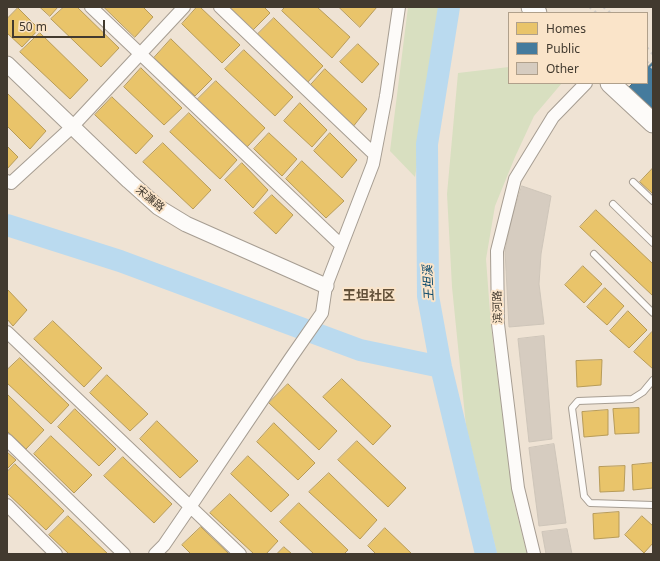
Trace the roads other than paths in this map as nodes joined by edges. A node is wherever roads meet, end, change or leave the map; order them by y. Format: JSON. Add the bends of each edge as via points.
{"nodes":[{"id":1,"x":91,"y":7,"type":"edge"},
{"id":2,"x":184,"y":7,"type":"edge"},
{"id":3,"x":220,"y":7,"type":"edge"},
{"id":4,"x":398,"y":8,"type":"edge"},
{"id":5,"x":140,"y":54,"type":"junction"},
{"id":6,"x":7,"y":64,"type":"edge"},
{"id":7,"x":585,"y":84,"type":"edge"},
{"id":8,"x":611,"y":84,"type":"edge"},
{"id":9,"x":653,"y":123,"type":"edge"},
{"id":10,"x":72,"y":127,"type":"junction"},
{"id":11,"x":374,"y":154,"type":"junction"},
{"id":12,"x":7,"y":181,"type":"edge"},
{"id":13,"x":633,"y":182,"type":"dead end"},
{"id":14,"x":653,"y":201,"type":"edge"},
{"id":15,"x":613,"y":204,"type":"dead end"},
{"id":16,"x":653,"y":243,"type":"edge"},
{"id":17,"x":341,"y":245,"type":"junction"},
{"id":18,"x":594,"y":254,"type":"dead end"},
{"id":19,"x":326,"y":286,"type":"junction"},
{"id":20,"x":653,"y":313,"type":"edge"},
{"id":21,"x":7,"y":332,"type":"edge"},
{"id":22,"x":653,"y":380,"type":"edge"},
{"id":23,"x":7,"y":440,"type":"edge"},
{"id":24,"x":7,"y":505,"type":"edge"},
{"id":25,"x":653,"y":505,"type":"edge"},
{"id":26,"x":190,"y":506,"type":"junction"},
{"id":27,"x":56,"y":554,"type":"edge"},
{"id":28,"x":124,"y":554,"type":"edge"},
{"id":29,"x":155,"y":554,"type":"edge"},
{"id":30,"x":240,"y":554,"type":"edge"},
{"id":31,"x":534,"y":554,"type":"edge"}],
"edges":[{"from":1,"to":5,"type":"street"},
{"from":2,"to":5,"type":"street"},
{"from":3,"to":11,"type":"street"},
{"from":4,"to":11,"type":"street","via":[[386,96]]},
{"from":5,"to":10,"type":"street"},
{"from":5,"to":17,"type":"street"},
{"from":6,"to":10,"type":"street","name":"宋濂路"},
{"from":7,"to":31,"type":"street","name":"滨河路","via":[[553,117],[515,179],[497,251],[498,324],[518,488]]},
{"from":8,"to":9,"type":"main road"},
{"from":10,"to":12,"type":"street","via":[[11,183]]},
{"from":10,"to":19,"type":"street","name":"宋濂路","via":[[158,207],[186,224]]},
{"from":11,"to":17,"type":"street"},
{"from":13,"to":14,"type":"lane"},
{"from":15,"to":16,"type":"lane"},
{"from":17,"to":19,"type":"street"},
{"from":18,"to":20,"type":"lane"},
{"from":19,"to":26,"type":"street","via":[[322,313]]},
{"from":21,"to":26,"type":"street"},
{"from":22,"to":25,"type":"lane","via":[[643,392],[632,399],[578,400],[572,408],[584,496],[590,502]]},
{"from":23,"to":28,"type":"street"},
{"from":24,"to":27,"type":"street"},
{"from":26,"to":29,"type":"street"},
{"from":26,"to":30,"type":"street"}]}
